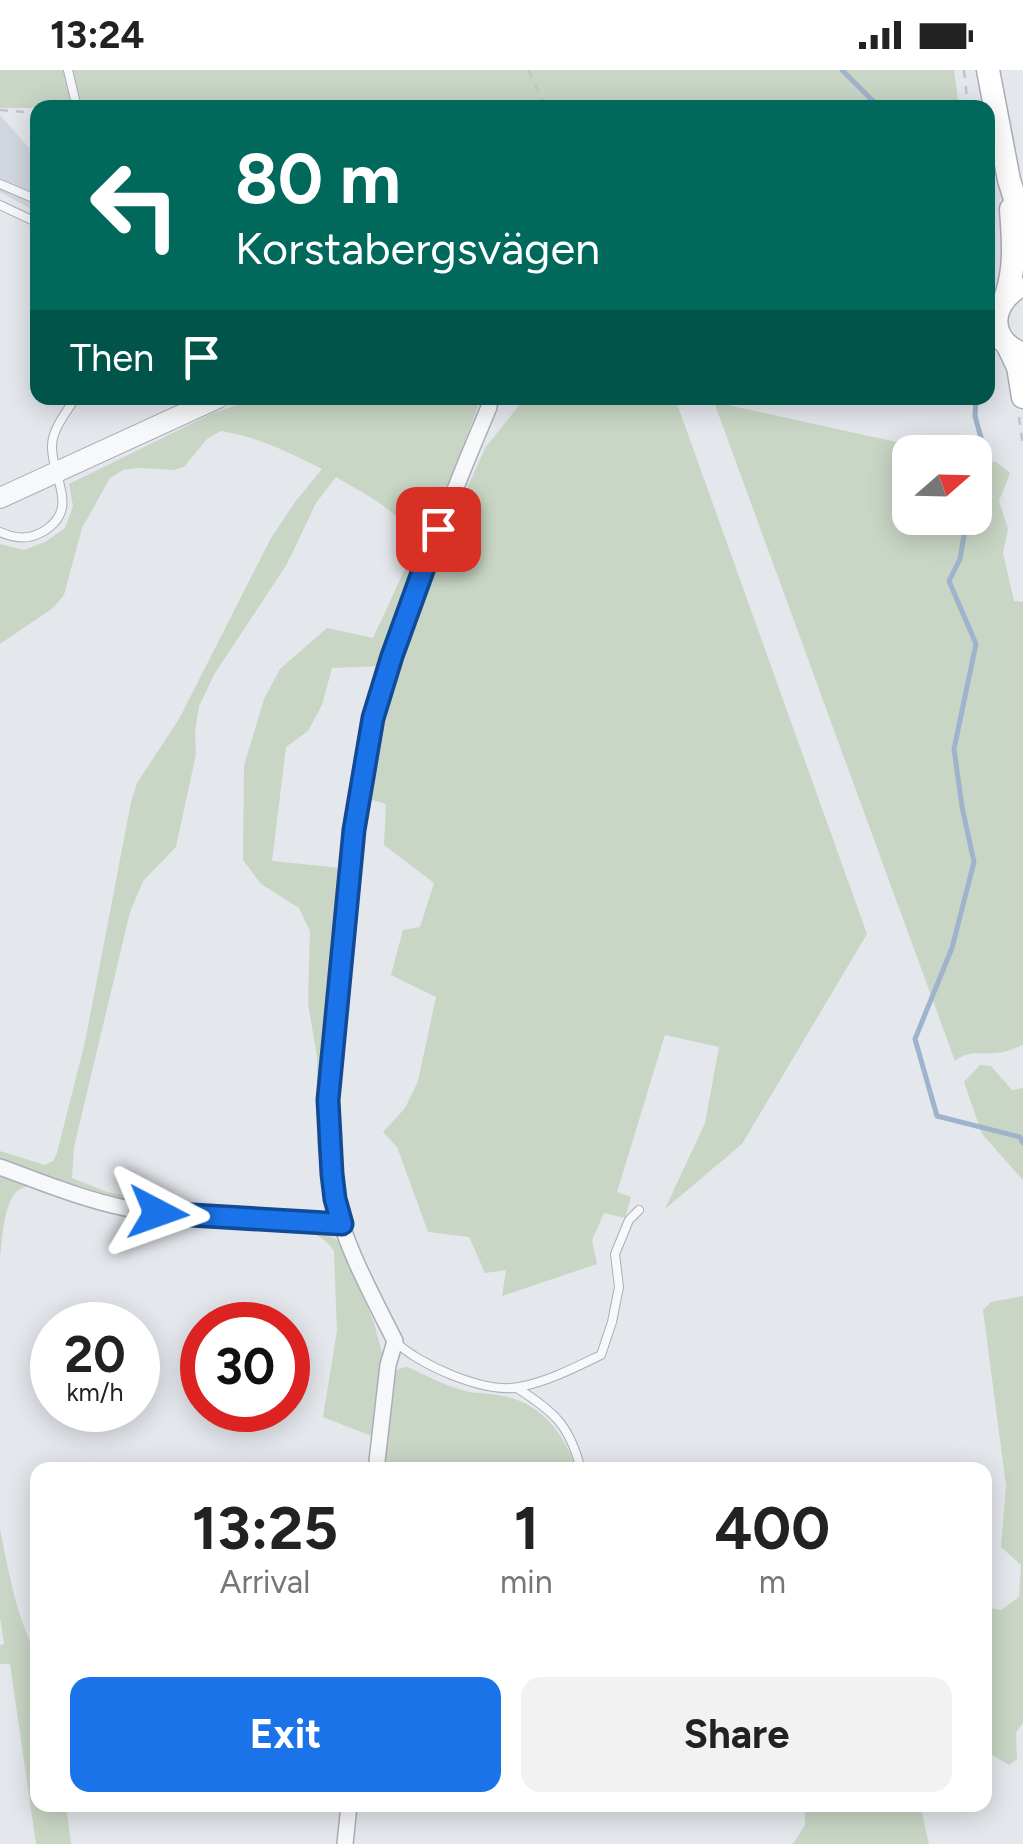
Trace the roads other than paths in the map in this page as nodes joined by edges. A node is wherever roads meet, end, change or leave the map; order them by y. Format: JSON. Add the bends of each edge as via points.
{"nodes":[{"id":1,"x":68,"y":70,"type":"edge"},
{"id":2,"x":988,"y":70,"type":"edge"},
{"id":3,"x":75,"y":100,"type":"edge"},
{"id":4,"x":994,"y":100,"type":"edge"},
{"id":5,"x":995,"y":105,"type":"edge"},
{"id":6,"x":1010,"y":180,"type":"junction"},
{"id":7,"x":0,"y":184,"type":"edge"},
{"id":8,"x":30,"y":197,"type":"edge"},
{"id":9,"x":0,"y":205,"type":"edge"},
{"id":10,"x":30,"y":219,"type":"edge"},
{"id":11,"x":1023,"y":224,"type":"edge"},
{"id":12,"x":1004,"y":297,"type":"edge"},
{"id":13,"x":1005,"y":342,"type":"edge"},
{"id":14,"x":1020,"y":404,"type":"edge"},
{"id":15,"x":71,"y":405,"type":"edge"},
{"id":16,"x":198,"y":405,"type":"edge"},
{"id":17,"x":488,"y":405,"type":"edge"},
{"id":18,"x":55,"y":472,"type":"junction"},
{"id":19,"x":0,"y":498,"type":"edge"},
{"id":20,"x":0,"y":532,"type":"edge"},
{"id":21,"x":0,"y":1167,"type":"edge"},
{"id":22,"x":639,"y":1210,"type":"dead end"},
{"id":23,"x":342,"y":1224,"type":"junction"},
{"id":24,"x":395,"y":1342,"type":"junction"},
{"id":25,"x":517,"y":1388,"type":"junction"},
{"id":26,"x":377,"y":1462,"type":"edge"},
{"id":27,"x":579,"y":1462,"type":"edge"},
{"id":28,"x":348,"y":1812,"type":"edge"},
{"id":29,"x":346,"y":1844,"type":"edge"}],
"edges":[{"from":1,"to":3,"type":"lane"},
{"from":2,"to":4,"type":"main road"},
{"from":5,"to":6,"type":"main road"},
{"from":6,"to":11,"type":"main road"},
{"from":6,"to":12,"type":"main road","via":[[1014,258]]},
{"from":7,"to":8,"type":"lane"},
{"from":9,"to":10,"type":"lane"},
{"from":12,"to":13,"type":"main road","via":[[997,315]]},
{"from":13,"to":14,"type":"main road","via":[[1018,368]]},
{"from":15,"to":18,"type":"lane","via":[[51,444]]},
{"from":16,"to":18,"type":"street"},
{"from":17,"to":23,"type":"street","via":[[373,718],[354,830],[328,1100]]},
{"from":18,"to":19,"type":"street"},
{"from":18,"to":20,"type":"lane","via":[[63,492],[55,523],[24,538]]},
{"from":21,"to":23,"type":"street","via":[[126,1208]]},
{"from":22,"to":25,"type":"lane","via":[[615,1254],[619,1287],[601,1355]]},
{"from":23,"to":24,"type":"street"},
{"from":24,"to":25,"type":"lane","via":[[434,1368]]},
{"from":24,"to":26,"type":"street"},
{"from":25,"to":27,"type":"lane","via":[[562,1423]]},
{"from":28,"to":29,"type":"street"}]}
